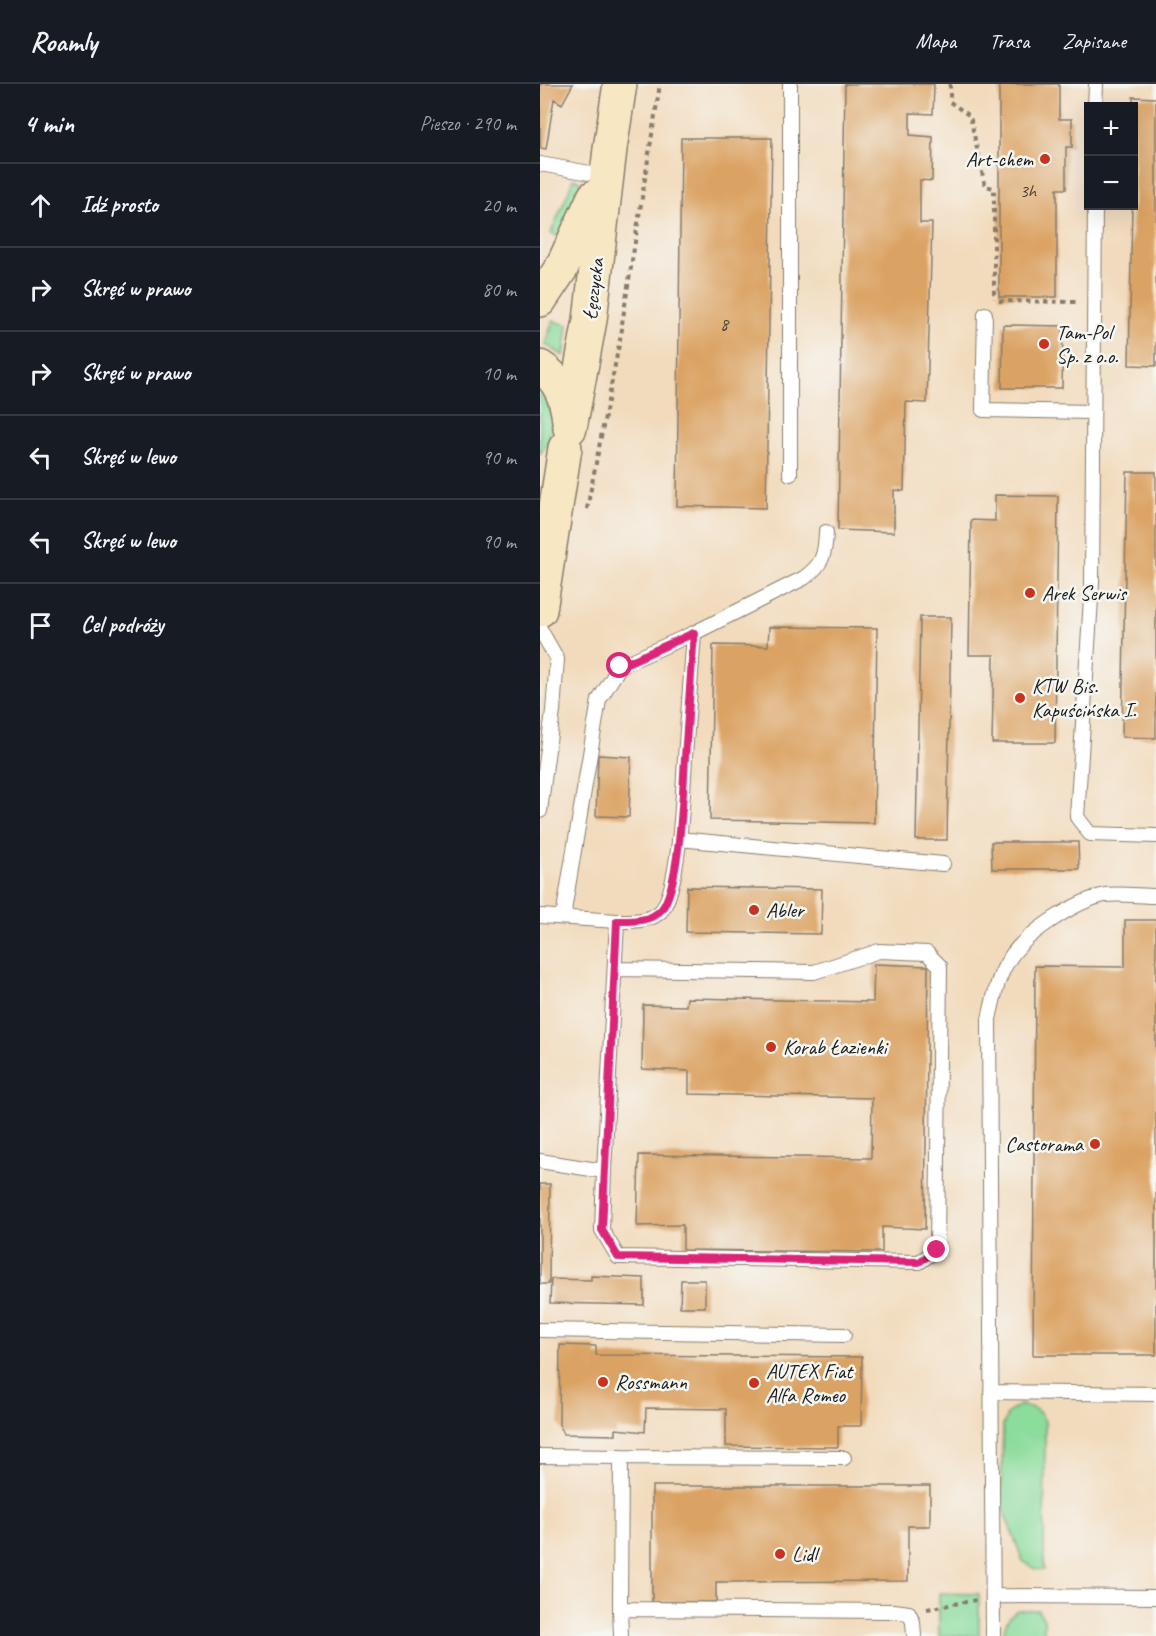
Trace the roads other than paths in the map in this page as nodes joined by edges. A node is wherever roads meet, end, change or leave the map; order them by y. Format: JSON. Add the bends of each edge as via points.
{"nodes":[{"id":1,"x":620,"y":84,"type":"edge"},
{"id":2,"x":790,"y":84,"type":"edge"},
{"id":3,"x":1096,"y":84,"type":"edge"},
{"id":4,"x":1095,"y":102,"type":"edge"},
{"id":5,"x":605,"y":162,"type":"junction"},
{"id":6,"x":540,"y":164,"type":"edge"},
{"id":7,"x":1095,"y":210,"type":"edge"},
{"id":8,"x":540,"y":300,"type":"edge"},
{"id":9,"x":985,"y":314,"type":"dead end"},
{"id":10,"x":540,"y":367,"type":"edge"},
{"id":11,"x":1093,"y":412,"type":"junction"},
{"id":12,"x":567,"y":438,"type":"junction"},
{"id":13,"x":790,"y":474,"type":"dead end"},
{"id":14,"x":540,"y":478,"type":"edge"},
{"id":15,"x":826,"y":532,"type":"dead end"},
{"id":16,"x":540,"y":610,"type":"edge"},
{"id":17,"x":540,"y":628,"type":"edge"},
{"id":18,"x":694,"y":633,"type":"junction"},
{"id":19,"x":540,"y":811,"type":"edge"},
{"id":20,"x":1156,"y":836,"type":"edge"},
{"id":21,"x":679,"y":839,"type":"junction"},
{"id":22,"x":943,"y":864,"type":"dead end"},
{"id":23,"x":1156,"y":896,"type":"edge"},
{"id":24,"x":540,"y":916,"type":"edge"},
{"id":25,"x":563,"y":917,"type":"junction"},
{"id":26,"x":617,"y":921,"type":"junction"},
{"id":27,"x":615,"y":969,"type":"junction"},
{"id":28,"x":540,"y":1161,"type":"edge"},
{"id":29,"x":604,"y":1171,"type":"junction"},
{"id":30,"x":540,"y":1330,"type":"edge"},
{"id":31,"x":844,"y":1335,"type":"dead end"},
{"id":32,"x":991,"y":1392,"type":"junction"},
{"id":33,"x":1156,"y":1394,"type":"edge"},
{"id":34,"x":540,"y":1456,"type":"edge"},
{"id":35,"x":621,"y":1456,"type":"junction"},
{"id":36,"x":844,"y":1458,"type":"dead end"},
{"id":37,"x":994,"y":1596,"type":"junction"},
{"id":38,"x":1156,"y":1597,"type":"edge"},
{"id":39,"x":620,"y":1609,"type":"junction"},
{"id":40,"x":621,"y":1636,"type":"edge"},
{"id":41,"x":914,"y":1636,"type":"edge"},
{"id":42,"x":993,"y":1636,"type":"edge"}],
"edges":[{"from":1,"to":5,"type":"street","name":"Łęczycka"},
{"from":2,"to":13,"type":"lane"},
{"from":3,"to":4,"type":"lane"},
{"from":5,"to":6,"type":"lane"},
{"from":5,"to":8,"type":"street","name":"Łęczycka","via":[[590,208],[567,257]]},
{"from":5,"to":12,"type":"street","name":"Łęczycka","via":[[590,320]]},
{"from":7,"to":11,"type":"lane"},
{"from":9,"to":11,"type":"lane","via":[[983,410]]},
{"from":10,"to":12,"type":"street","via":[[559,386],[568,406]]},
{"from":11,"to":20,"type":"lane","via":[[1092,583],[1077,817],[1090,834]]},
{"from":12,"to":14,"type":"street","via":[[558,461]]},
{"from":12,"to":16,"type":"street","name":"Łęczycka"},
{"from":15,"to":18,"type":"lane","via":[[825,550],[818,567],[804,578]]},
{"from":17,"to":19,"type":"lane","via":[[557,659]]},
{"from":18,"to":21,"type":"lane"},
{"from":18,"to":25,"type":"lane","via":[[620,666],[599,700]]},
{"from":21,"to":22,"type":"lane"},
{"from":21,"to":26,"type":"lane","via":[[672,885],[661,910],[638,921]]},
{"from":23,"to":32,"type":"lane","via":[[1105,895],[1046,923],[1010,957],[996,987],[990,1019]]},
{"from":24,"to":25,"type":"lane"},
{"from":25,"to":26,"type":"lane"},
{"from":26,"to":27,"type":"lane"},
{"from":27,"to":29,"type":"lane"},
{"from":27,"to":29,"type":"lane","via":[[814,972],[879,951],[927,953],[940,966],[937,1250],[919,1262],[618,1257],[602,1230]]},
{"from":28,"to":29,"type":"lane"},
{"from":30,"to":31,"type":"lane"},
{"from":32,"to":33,"type":"lane"},
{"from":32,"to":37,"type":"lane"},
{"from":34,"to":35,"type":"lane"},
{"from":35,"to":36,"type":"lane"},
{"from":35,"to":39,"type":"lane"},
{"from":37,"to":38,"type":"lane"},
{"from":37,"to":42,"type":"lane"},
{"from":39,"to":40,"type":"lane"},
{"from":39,"to":41,"type":"lane","via":[[894,1611],[909,1613]]}]}
